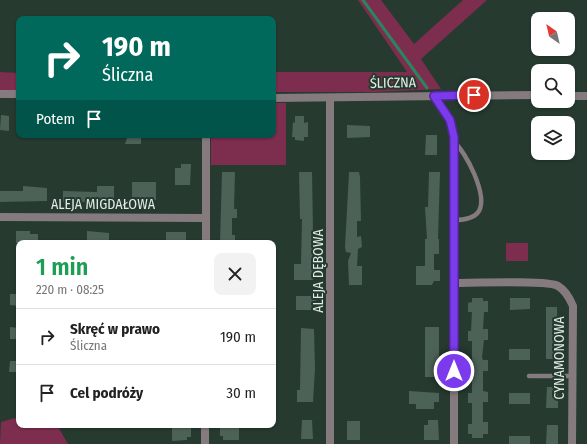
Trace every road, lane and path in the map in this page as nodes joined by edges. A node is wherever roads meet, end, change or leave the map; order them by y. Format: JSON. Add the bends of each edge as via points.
{"nodes":[{"id":1,"x":0,"y":94,"type":"edge"},
{"id":2,"x":16,"y":94,"type":"edge"},
{"id":3,"x":531,"y":95,"type":"edge"},
{"id":4,"x":434,"y":96,"type":"junction"},
{"id":5,"x":575,"y":96,"type":"edge"},
{"id":6,"x":587,"y":96,"type":"edge"},
{"id":7,"x":276,"y":98,"type":"edge"},
{"id":8,"x":330,"y":98,"type":"junction"},
{"id":9,"x":206,"y":138,"type":"edge"},
{"id":10,"x":454,"y":142,"type":"junction"},
{"id":11,"x":0,"y":217,"type":"edge"},
{"id":12,"x":206,"y":218,"type":"junction"},
{"id":13,"x":454,"y":220,"type":"junction"},
{"id":14,"x":206,"y":240,"type":"edge"},
{"id":15,"x":454,"y":283,"type":"junction"},
{"id":16,"x":529,"y":376,"type":"dead end"},
{"id":17,"x":572,"y":376,"type":"junction"},
{"id":18,"x":205,"y":428,"type":"edge"},
{"id":19,"x":205,"y":444,"type":"edge"},
{"id":20,"x":330,"y":444,"type":"edge"},
{"id":21,"x":454,"y":444,"type":"edge"},
{"id":22,"x":572,"y":444,"type":"edge"}],
"edges":[{"from":1,"to":2,"type":"street"},
{"from":3,"to":4,"type":"street","name":"ŚLICZNA"},
{"from":4,"to":8,"type":"street","name":"ŚLICZNA"},
{"from":4,"to":10,"type":"street","via":[[453,127]]},
{"from":5,"to":6,"type":"street"},
{"from":7,"to":8,"type":"street","name":"ŚLICZNA"},
{"from":8,"to":20,"type":"street","name":"ALEJA DĘBOWA"},
{"from":9,"to":12,"type":"street"},
{"from":10,"to":13,"type":"street"},
{"from":10,"to":13,"type":"lane","via":[[462,148],[480,190],[481,200],[480,210],[474,217]]},
{"from":11,"to":12,"type":"street","name":"ALEJA MIGDAŁOWA"},
{"from":12,"to":14,"type":"street"},
{"from":13,"to":15,"type":"street"},
{"from":15,"to":17,"type":"street","name":"CYNAMONOWA","via":[[536,283],[557,285],[562,288],[572,306]]},
{"from":15,"to":21,"type":"street"},
{"from":16,"to":17,"type":"lane"},
{"from":17,"to":22,"type":"street","name":"CYNAMONOWA"},
{"from":18,"to":19,"type":"street"}]}
